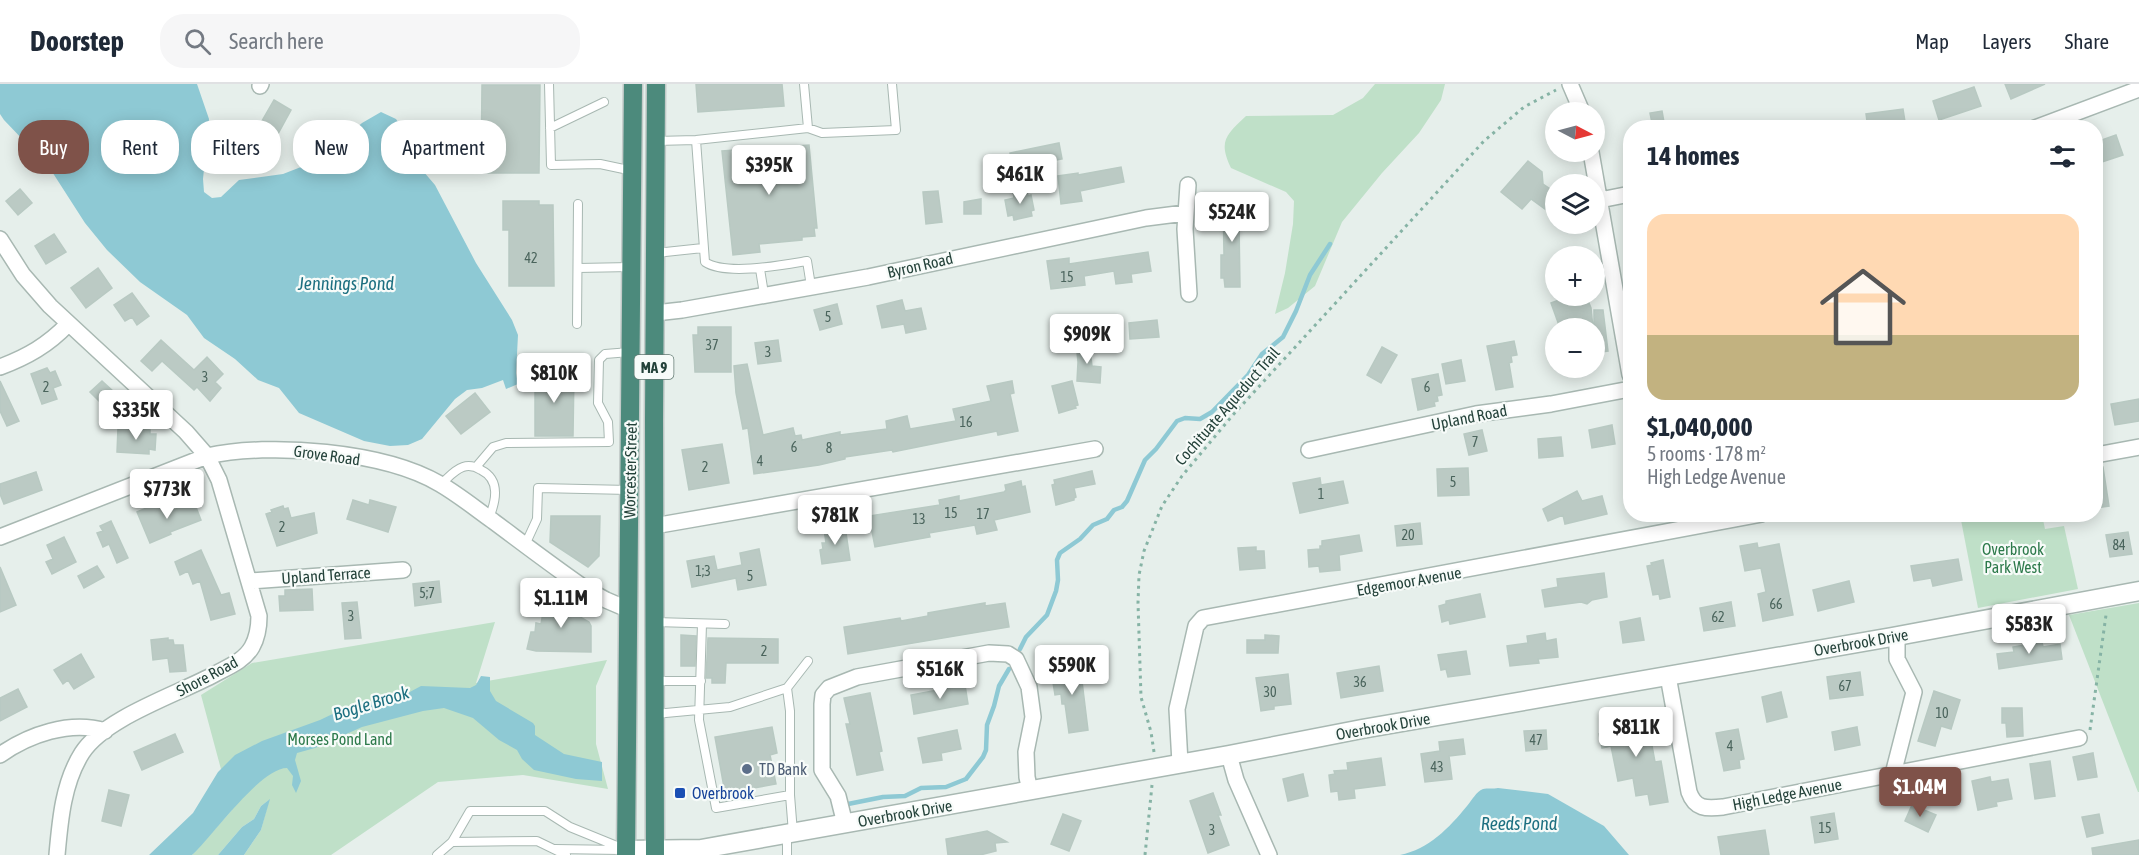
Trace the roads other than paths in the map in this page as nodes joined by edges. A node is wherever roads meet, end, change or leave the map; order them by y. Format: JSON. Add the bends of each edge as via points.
{"nodes":[{"id":1,"x":549,"y":84,"type":"edge"},
{"id":2,"x":633,"y":84,"type":"edge"},
{"id":3,"x":656,"y":84,"type":"edge"},
{"id":4,"x":804,"y":84,"type":"edge"},
{"id":5,"x":892,"y":84,"type":"edge"},
{"id":6,"x":1570,"y":84,"type":"edge"},
{"id":7,"x":2139,"y":89,"type":"edge"},
{"id":8,"x":604,"y":102,"type":"dead end"},
{"id":9,"x":1578,"y":102,"type":"edge"},
{"id":10,"x":2056,"y":120,"type":"edge"},
{"id":11,"x":550,"y":128,"type":"junction"},
{"id":12,"x":808,"y":128,"type":"junction"},
{"id":13,"x":696,"y":140,"type":"junction"},
{"id":14,"x":656,"y":141,"type":"junction"},
{"id":15,"x":633,"y":171,"type":"junction"},
{"id":16,"x":1188,"y":185,"type":"dead end"},
{"id":17,"x":1623,"y":195,"type":"edge"},
{"id":18,"x":1605,"y":199,"type":"edge"},
{"id":19,"x":578,"y":204,"type":"dead end"},
{"id":20,"x":1185,"y":213,"type":"junction"},
{"id":21,"x":1605,"y":229,"type":"edge"},
{"id":22,"x":0,"y":239,"type":"edge"},
{"id":23,"x":703,"y":248,"type":"junction"},
{"id":24,"x":655,"y":253,"type":"junction"},
{"id":25,"x":632,"y":267,"type":"junction"},
{"id":26,"x":578,"y":268,"type":"junction"},
{"id":27,"x":760,"y":269,"type":"junction"},
{"id":28,"x":811,"y":286,"type":"junction"},
{"id":29,"x":764,"y":294,"type":"junction"},
{"id":30,"x":1189,"y":294,"type":"dead end"},
{"id":31,"x":654,"y":313,"type":"junction"},
{"id":32,"x":68,"y":324,"type":"junction"},
{"id":33,"x":578,"y":324,"type":"dead end"},
{"id":34,"x":1623,"y":334,"type":"edge"},
{"id":35,"x":632,"y":352,"type":"junction"},
{"id":36,"x":0,"y":367,"type":"edge"},
{"id":37,"x":1623,"y":390,"type":"edge"},
{"id":38,"x":609,"y":442,"type":"junction"},
{"id":39,"x":631,"y":442,"type":"junction"},
{"id":40,"x":2139,"y":447,"type":"edge"},
{"id":41,"x":1095,"y":449,"type":"dead end"},
{"id":42,"x":1309,"y":450,"type":"dead end"},
{"id":43,"x":2103,"y":454,"type":"edge"},
{"id":44,"x":207,"y":456,"type":"junction"},
{"id":45,"x":476,"y":467,"type":"junction"},
{"id":46,"x":441,"y":484,"type":"junction"},
{"id":47,"x":629,"y":489,"type":"junction"},
{"id":48,"x":489,"y":518,"type":"junction"},
{"id":49,"x":1719,"y":522,"type":"edge"},
{"id":50,"x":654,"y":526,"type":"junction"},
{"id":51,"x":0,"y":537,"type":"edge"},
{"id":52,"x":525,"y":545,"type":"junction"},
{"id":53,"x":403,"y":570,"type":"dead end"},
{"id":54,"x":250,"y":581,"type":"junction"},
{"id":55,"x":2139,"y":591,"type":"edge"},
{"id":56,"x":627,"y":609,"type":"junction"},
{"id":57,"x":655,"y":622,"type":"junction"},
{"id":58,"x":702,"y":624,"type":"junction"},
{"id":59,"x":725,"y":624,"type":"dead end"},
{"id":60,"x":1897,"y":636,"type":"junction"},
{"id":61,"x":808,"y":661,"type":"dead end"},
{"id":62,"x":1668,"y":676,"type":"junction"},
{"id":63,"x":656,"y":681,"type":"junction"},
{"id":64,"x":701,"y":681,"type":"junction"},
{"id":65,"x":787,"y":688,"type":"junction"},
{"id":66,"x":699,"y":711,"type":"junction"},
{"id":67,"x":655,"y":714,"type":"junction"},
{"id":68,"x":105,"y":731,"type":"junction"},
{"id":69,"x":2079,"y":738,"type":"road end"},
{"id":70,"x":0,"y":755,"type":"edge"},
{"id":71,"x":1229,"y":755,"type":"junction"},
{"id":72,"x":1180,"y":763,"type":"junction"},
{"id":73,"x":1893,"y":774,"type":"junction"},
{"id":74,"x":1030,"y":791,"type":"junction"},
{"id":75,"x":790,"y":795,"type":"junction"},
{"id":76,"x":845,"y":824,"type":"junction"},
{"id":77,"x":790,"y":834,"type":"junction"},
{"id":78,"x":452,"y":842,"type":"junction"},
{"id":79,"x":554,"y":852,"type":"edge"},
{"id":80,"x":626,"y":853,"type":"edge"},
{"id":81,"x":656,"y":853,"type":"edge"},
{"id":82,"x":57,"y":855,"type":"edge"},
{"id":83,"x":437,"y":855,"type":"edge"},
{"id":84,"x":566,"y":855,"type":"edge"},
{"id":85,"x":787,"y":855,"type":"edge"},
{"id":86,"x":1269,"y":855,"type":"edge"}],
"edges":[{"from":1,"to":11,"type":"lane"},
{"from":2,"to":15,"type":"highway","name":"Worcester Street","number":"MA 9"},
{"from":3,"to":14,"type":"highway","name":"Worcester Street","number":"MA 9"},
{"from":4,"to":12,"type":"lane"},
{"from":5,"to":12,"type":"lane","via":[[896,130],[822,133]]},
{"from":6,"to":9,"type":"street"},
{"from":7,"to":10,"type":"street"},
{"from":8,"to":11,"type":"lane"},
{"from":11,"to":15,"type":"lane","via":[[551,165],[600,164]]},
{"from":12,"to":13,"type":"lane"},
{"from":13,"to":14,"type":"lane"},
{"from":13,"to":23,"type":"lane"},
{"from":14,"to":24,"type":"highway","name":"Worcester Street","number":"MA 9"},
{"from":15,"to":25,"type":"highway","name":"Worcester Street","number":"MA 9"},
{"from":16,"to":20,"type":"street"},
{"from":17,"to":18,"type":"street"},
{"from":19,"to":26,"type":"lane"},
{"from":20,"to":28,"type":"street","name":"Byron Road"},
{"from":20,"to":30,"type":"street"},
{"from":21,"to":34,"type":"street"},
{"from":22,"to":32,"type":"street","name":"Shore Road","via":[[36,291]]},
{"from":23,"to":24,"type":"lane"},
{"from":23,"to":27,"type":"lane","via":[[707,264]]},
{"from":24,"to":31,"type":"highway","name":"Worcester Street","number":"MA 9"},
{"from":25,"to":26,"type":"lane"},
{"from":25,"to":35,"type":"highway","name":"Worcester Street","number":"MA 9"},
{"from":26,"to":33,"type":"lane"},
{"from":27,"to":28,"type":"lane","via":[[807,261]]},
{"from":27,"to":29,"type":"lane"},
{"from":28,"to":29,"type":"street","name":"Byron Road"},
{"from":29,"to":31,"type":"street","name":"Byron Road"},
{"from":31,"to":50,"type":"highway","name":"Worcester Street","number":"MA 9"},
{"from":32,"to":36,"type":"street","via":[[39,350]]},
{"from":32,"to":44,"type":"street","name":"Shore Road"},
{"from":35,"to":38,"type":"lane","via":[[605,354],[599,360],[598,403],[608,422]]},
{"from":35,"to":39,"type":"highway","name":"Worcester Street","number":"MA 9"},
{"from":37,"to":42,"type":"street","name":"Upland Road","via":[[1485,412]]},
{"from":38,"to":39,"type":"lane"},
{"from":38,"to":45,"type":"lane","via":[[506,443],[493,447]]},
{"from":39,"to":47,"type":"highway","name":"Worcester Street","number":"MA 9"},
{"from":40,"to":43,"type":"street"},
{"from":41,"to":50,"type":"street"},
{"from":44,"to":46,"type":"street","name":"Grove Road","via":[[261,448],[325,453],[395,465]]},
{"from":44,"to":51,"type":"street","name":"Grove Road"},
{"from":44,"to":54,"type":"street","name":"Shore Road","via":[[219,480]]},
{"from":45,"to":46,"type":"lane","via":[[465,466]]},
{"from":45,"to":48,"type":"lane","via":[[494,481],[495,505]]},
{"from":46,"to":48,"type":"street","name":"Grove Road"},
{"from":47,"to":52,"type":"lane","via":[[538,488],[537,519]]},
{"from":47,"to":56,"type":"highway","name":"Worcester Street","number":"MA 9"},
{"from":48,"to":52,"type":"street","name":"Grove Road"},
{"from":49,"to":72,"type":"street","name":"Edgemoor Avenue","via":[[1203,618],[1196,626],[1178,701]]},
{"from":50,"to":57,"type":"highway","name":"Worcester Street","number":"MA 9"},
{"from":52,"to":56,"type":"street","name":"Grove Road","via":[[586,589]]},
{"from":53,"to":54,"type":"street","name":"Upland Terrace"},
{"from":54,"to":68,"type":"street","name":"Shore Road","via":[[259,627],[243,657]]},
{"from":55,"to":60,"type":"street","name":"Overbrook Drive"},
{"from":56,"to":80,"type":"highway","name":"Worcester Street","number":"MA 9"},
{"from":57,"to":58,"type":"lane"},
{"from":57,"to":63,"type":"highway","name":"Worcester Street","number":"MA 9"},
{"from":58,"to":59,"type":"lane"},
{"from":58,"to":64,"type":"lane"},
{"from":60,"to":62,"type":"street","name":"Overbrook Drive"},
{"from":60,"to":73,"type":"street","via":[[1897,659],[1914,692]]},
{"from":61,"to":65,"type":"lane"},
{"from":62,"to":71,"type":"street","name":"Overbrook Drive"},
{"from":62,"to":73,"type":"street","name":"High Ledge Avenue","via":[[1689,792],[1696,805],[1723,807]]},
{"from":63,"to":64,"type":"lane"},
{"from":63,"to":67,"type":"highway","name":"Worcester Street","number":"MA 9"},
{"from":64,"to":66,"type":"lane"},
{"from":65,"to":66,"type":"lane","via":[[737,705]]},
{"from":65,"to":75,"type":"lane"},
{"from":66,"to":67,"type":"lane"},
{"from":66,"to":75,"type":"lane","via":[[716,808]]},
{"from":67,"to":81,"type":"highway","name":"Worcester Street","number":"MA 9"},
{"from":68,"to":70,"type":"street","via":[[81,727],[48,732],[18,743]]},
{"from":68,"to":82,"type":"street","name":"Shore Road","via":[[82,753],[70,780]]},
{"from":69,"to":73,"type":"street","name":"High Ledge Avenue"},
{"from":71,"to":72,"type":"street","name":"Overbrook Drive"},
{"from":71,"to":86,"type":"street"},
{"from":72,"to":74,"type":"street","name":"Overbrook Drive"},
{"from":74,"to":76,"type":"street","name":"Overbrook Drive"},
{"from":74,"to":76,"type":"street","via":[[1026,752],[1032,706],[1023,670],[1008,654],[978,655],[869,675],[829,688],[823,695],[822,770],[838,796]]},
{"from":75,"to":77,"type":"lane"},
{"from":76,"to":77,"type":"street","name":"Overbrook Drive"},
{"from":77,"to":81,"type":"street","name":"Overbrook Drive"},
{"from":77,"to":85,"type":"lane"},
{"from":78,"to":79,"type":"lane","via":[[533,841]]},
{"from":78,"to":80,"type":"lane","via":[[470,812],[545,811]]},
{"from":78,"to":83,"type":"lane"},
{"from":79,"to":80,"type":"lane"},
{"from":79,"to":84,"type":"lane"},
{"from":80,"to":81,"type":"street","name":"Overbrook Drive"}]}
